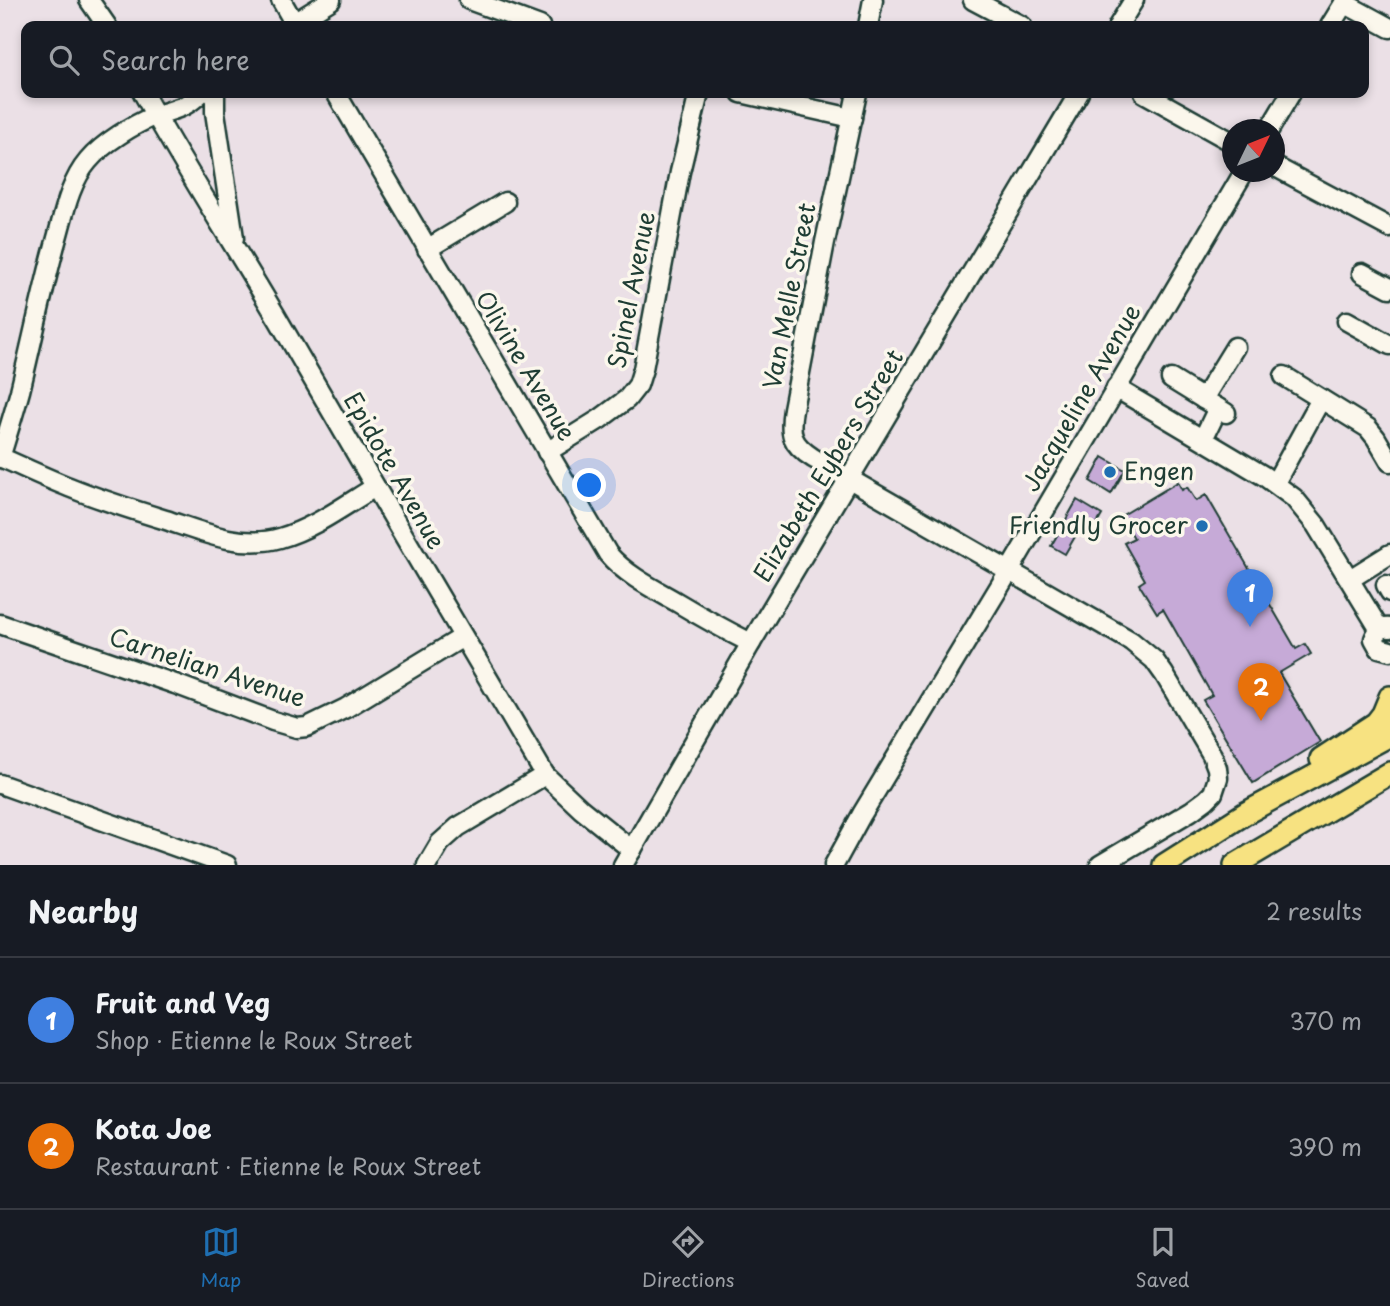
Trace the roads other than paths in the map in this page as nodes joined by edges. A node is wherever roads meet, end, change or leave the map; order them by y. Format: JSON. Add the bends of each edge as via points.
{"nodes":[{"id":1,"x":89,"y":0,"type":"edge"},
{"id":2,"x":281,"y":0,"type":"edge"},
{"id":3,"x":331,"y":0,"type":"edge"},
{"id":4,"x":468,"y":0,"type":"edge"},
{"id":5,"x":873,"y":0,"type":"edge"},
{"id":6,"x":973,"y":0,"type":"edge"},
{"id":7,"x":1133,"y":0,"type":"edge"},
{"id":8,"x":1345,"y":1,"type":"edge"},
{"id":9,"x":104,"y":21,"type":"edge"},
{"id":10,"x":291,"y":21,"type":"edge"},
{"id":11,"x":299,"y":21,"type":"edge"},
{"id":12,"x":526,"y":21,"type":"edge"},
{"id":13,"x":869,"y":21,"type":"edge"},
{"id":14,"x":1013,"y":21,"type":"edge"},
{"id":15,"x":1121,"y":21,"type":"edge"},
{"id":16,"x":1333,"y":21,"type":"edge"},
{"id":17,"x":1390,"y":28,"type":"edge"},
{"id":18,"x":146,"y":98,"type":"edge"},
{"id":19,"x":196,"y":98,"type":"edge"},
{"id":20,"x":215,"y":98,"type":"edge"},
{"id":21,"x":339,"y":98,"type":"edge"},
{"id":22,"x":698,"y":98,"type":"edge"},
{"id":23,"x":763,"y":98,"type":"edge"},
{"id":24,"x":856,"y":98,"type":"edge"},
{"id":25,"x":1076,"y":98,"type":"edge"},
{"id":26,"x":1153,"y":98,"type":"edge"},
{"id":27,"x":1288,"y":98,"type":"edge"},
{"id":28,"x":156,"y":116,"type":"junction"},
{"id":29,"x":852,"y":118,"type":"junction"},
{"id":30,"x":1276,"y":119,"type":"edge"},
{"id":31,"x":1222,"y":136,"type":"edge"},
{"id":32,"x":1285,"y":171,"type":"edge"},
{"id":33,"x":1238,"y":182,"type":"edge"},
{"id":34,"x":505,"y":202,"type":"dead end"},
{"id":35,"x":1390,"y":228,"type":"edge"},
{"id":36,"x":235,"y":248,"type":"junction"},
{"id":37,"x":427,"y":249,"type":"junction"},
{"id":38,"x":1362,"y":273,"type":"dead end"},
{"id":39,"x":1390,"y":288,"type":"edge"},
{"id":40,"x":1347,"y":321,"type":"dead end"},
{"id":41,"x":1390,"y":345,"type":"edge"},
{"id":42,"x":1235,"y":347,"type":"dead end"},
{"id":43,"x":1284,"y":376,"type":"dead end"},
{"id":44,"x":1171,"y":379,"type":"dead end"},
{"id":45,"x":1116,"y":388,"type":"junction"},
{"id":46,"x":1321,"y":399,"type":"junction"},
{"id":47,"x":1215,"y":407,"type":"junction"},
{"id":48,"x":1203,"y":439,"type":"junction"},
{"id":49,"x":547,"y":452,"type":"junction"},
{"id":50,"x":0,"y":457,"type":"edge"},
{"id":51,"x":1390,"y":462,"type":"edge"},
{"id":52,"x":850,"y":479,"type":"junction"},
{"id":53,"x":1275,"y":482,"type":"junction"},
{"id":54,"x":375,"y":487,"type":"junction"},
{"id":55,"x":1390,"y":554,"type":"edge"},
{"id":56,"x":1009,"y":571,"type":"junction"},
{"id":57,"x":1350,"y":579,"type":"junction"},
{"id":58,"x":0,"y":624,"type":"edge"},
{"id":59,"x":1385,"y":629,"type":"edge"},
{"id":60,"x":463,"y":637,"type":"junction"},
{"id":61,"x":751,"y":643,"type":"junction"},
{"id":62,"x":1388,"y":651,"type":"edge"},
{"id":63,"x":1390,"y":669,"type":"edge"},
{"id":64,"x":1390,"y":697,"type":"edge"},
{"id":65,"x":1390,"y":735,"type":"edge"},
{"id":66,"x":1390,"y":773,"type":"edge"},
{"id":67,"x":545,"y":775,"type":"junction"},
{"id":68,"x":0,"y":783,"type":"edge"},
{"id":69,"x":1246,"y":813,"type":"junction"},
{"id":70,"x":628,"y":857,"type":"edge"},
{"id":71,"x":227,"y":865,"type":"edge"},
{"id":72,"x":427,"y":865,"type":"edge"},
{"id":73,"x":834,"y":865,"type":"edge"},
{"id":74,"x":1100,"y":865,"type":"edge"},
{"id":75,"x":1164,"y":865,"type":"edge"},
{"id":76,"x":1235,"y":865,"type":"edge"}],
"edges":[{"from":1,"to":9,"type":"street"},
{"from":2,"to":10,"type":"street"},
{"from":3,"to":11,"type":"street"},
{"from":4,"to":12,"type":"street"},
{"from":5,"to":13,"type":"street"},
{"from":6,"to":14,"type":"street"},
{"from":7,"to":15,"type":"street"},
{"from":8,"to":16,"type":"street"},
{"from":8,"to":17,"type":"street"},
{"from":18,"to":28,"type":"street","name":"Epidote Avenue"},
{"from":19,"to":28,"type":"street"},
{"from":20,"to":36,"type":"street"},
{"from":21,"to":37,"type":"street","name":"Olivine Avenue"},
{"from":22,"to":49,"type":"street","name":"Spinel Avenue","via":[[638,385],[620,406]]},
{"from":23,"to":29,"type":"street"},
{"from":24,"to":29,"type":"street","name":"Van Melle Street"},
{"from":25,"to":52,"type":"street","name":"Elizabeth Eybers Street"},
{"from":26,"to":31,"type":"street"},
{"from":27,"to":30,"type":"street"},
{"from":28,"to":36,"type":"street","name":"Epidote Avenue"},
{"from":28,"to":50,"type":"street","via":[[103,147],[79,174],[47,275]]},
{"from":29,"to":52,"type":"street","name":"Van Melle Street","via":[[791,430],[794,442],[806,454]]},
{"from":32,"to":35,"type":"street"},
{"from":33,"to":45,"type":"street","name":"Jacqueline Avenue"},
{"from":34,"to":37,"type":"street"},
{"from":36,"to":54,"type":"street","name":"Epidote Avenue"},
{"from":37,"to":49,"type":"street","name":"Olivine Avenue"},
{"from":38,"to":39,"type":"street"},
{"from":40,"to":41,"type":"street"},
{"from":42,"to":47,"type":"street"},
{"from":43,"to":46,"type":"street"},
{"from":44,"to":47,"type":"street"},
{"from":45,"to":48,"type":"street"},
{"from":45,"to":56,"type":"street","name":"Jacqueline Avenue"},
{"from":46,"to":51,"type":"street","via":[[1368,428]]},
{"from":46,"to":53,"type":"street"},
{"from":47,"to":48,"type":"street"},
{"from":48,"to":53,"type":"street"},
{"from":49,"to":61,"type":"street","name":"Olivine Avenue","via":[[608,554],[621,567]]},
{"from":50,"to":54,"type":"street","via":[[136,511],[236,541],[267,541],[301,531]]},
{"from":52,"to":56,"type":"street","name":"Van Melle Street"},
{"from":52,"to":61,"type":"street","name":"Elizabeth Eybers Street"},
{"from":53,"to":57,"type":"street","via":[[1310,516]]},
{"from":54,"to":60,"type":"street","name":"Epidote Avenue"},
{"from":55,"to":57,"type":"street"},
{"from":56,"to":73,"type":"street","name":"Jacqueline Avenue"},
{"from":56,"to":74,"type":"street","name":"Van Melle Street","via":[[1132,641],[1154,660],[1212,755],[1217,783],[1206,800]]},
{"from":57,"to":59,"type":"street"},
{"from":58,"to":60,"type":"street","name":"Carnelian Avenue","via":[[297,728],[346,708]]},
{"from":59,"to":62,"type":"street","via":[[1375,636],[1375,642],[1378,649]]},
{"from":60,"to":67,"type":"street","name":"Epidote Avenue"},
{"from":61,"to":70,"type":"street","name":"Elizabeth Eybers Street"},
{"from":62,"to":63,"type":"street"},
{"from":64,"to":69,"type":"main road","via":[[1376,723]]},
{"from":65,"to":69,"type":"main road"},
{"from":66,"to":76,"type":"main road"},
{"from":67,"to":70,"type":"street","name":"Epidote Avenue"},
{"from":67,"to":72,"type":"street","via":[[458,827],[440,843]]},
{"from":68,"to":71,"type":"street"},
{"from":69,"to":75,"type":"main road"}]}
